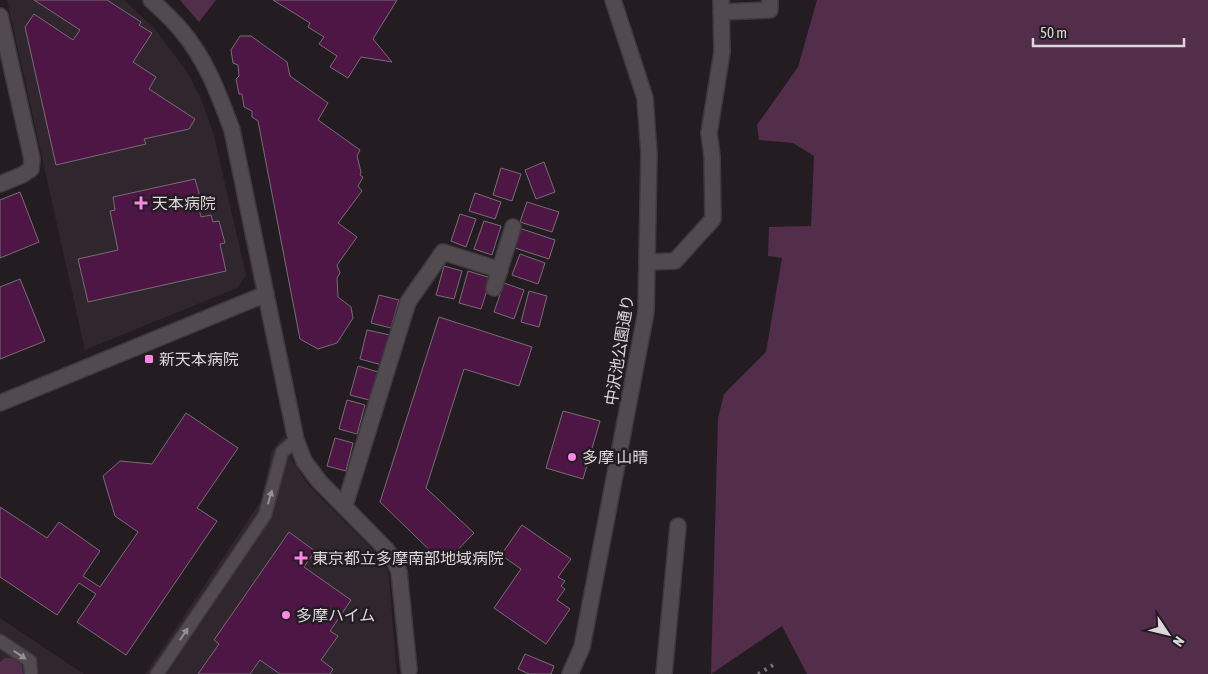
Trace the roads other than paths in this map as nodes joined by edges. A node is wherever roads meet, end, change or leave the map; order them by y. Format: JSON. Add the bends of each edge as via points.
{"nodes":[{"id":1,"x":151,"y":0,"type":"edge"},
{"id":2,"x":613,"y":0,"type":"edge"},
{"id":3,"x":770,"y":0,"type":"edge"},
{"id":4,"x":721,"y":6,"type":"edge"},
{"id":5,"x":0,"y":16,"type":"edge"},
{"id":6,"x":0,"y":184,"type":"edge"},
{"id":7,"x":513,"y":227,"type":"dead end"},
{"id":8,"x":648,"y":262,"type":"junction"},
{"id":9,"x":500,"y":270,"type":"junction"},
{"id":10,"x":494,"y":288,"type":"dead end"},
{"id":11,"x":266,"y":294,"type":"junction"},
{"id":12,"x":0,"y":403,"type":"edge"},
{"id":13,"x":296,"y":440,"type":"junction"},
{"id":14,"x":345,"y":505,"type":"junction"},
{"id":15,"x":678,"y":526,"type":"dead end"},
{"id":16,"x":0,"y":641,"type":"edge"},
{"id":17,"x":412,"y":673,"type":"edge"},
{"id":18,"x":31,"y":674,"type":"edge"},
{"id":19,"x":157,"y":674,"type":"edge"},
{"id":20,"x":570,"y":674,"type":"edge"},
{"id":21,"x":664,"y":674,"type":"edge"}],
"edges":[{"from":1,"to":11,"type":"street","via":[[183,32],[219,95],[232,130]]},
{"from":2,"to":8,"type":"street","name":"中沢池公園通り","via":[[645,98],[649,154]]},
{"from":3,"to":4,"type":"street","via":[[770,10]]},
{"from":4,"to":8,"type":"street","via":[[722,52],[709,133],[713,219],[675,261]]},
{"from":5,"to":6,"type":"street","via":[[32,159],[31,169]]},
{"from":7,"to":9,"type":"street"},
{"from":8,"to":20,"type":"street","name":"中沢池公園通り","via":[[644,321],[582,647]]},
{"from":9,"to":10,"type":"street"},
{"from":9,"to":14,"type":"street","via":[[442,252],[408,302]]},
{"from":11,"to":12,"type":"street"},
{"from":11,"to":13,"type":"street"},
{"from":13,"to":14,"type":"street","via":[[304,461],[319,481]]},
{"from":19,"to":13,"type":"lane","one_way":true,"via":[[265,515],[282,452]]},
{"from":14,"to":17,"type":"street","via":[[385,548],[399,572]]},
{"from":15,"to":21,"type":"street"},
{"from":16,"to":18,"type":"lane","one_way":true,"via":[[30,661]]}]}
